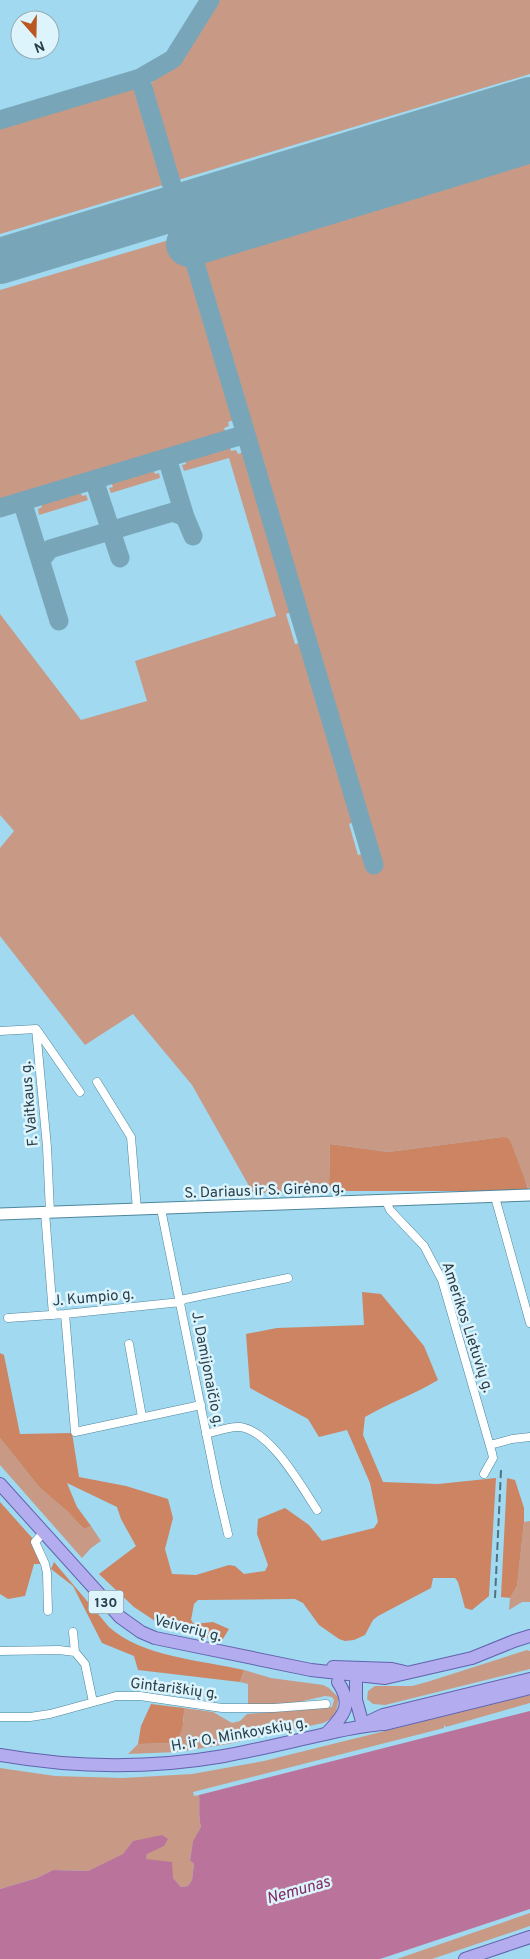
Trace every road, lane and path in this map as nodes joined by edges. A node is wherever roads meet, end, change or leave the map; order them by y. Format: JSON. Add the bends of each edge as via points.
{"nodes":[{"id":1,"x":36,"y":1028,"type":"junction"},
{"id":2,"x":0,"y":1031,"type":"edge"},
{"id":3,"x":97,"y":1082,"type":"dead end"},
{"id":4,"x":80,"y":1092,"type":"dead end"},
{"id":5,"x":530,"y":1196,"type":"edge"},
{"id":6,"x":495,"y":1197,"type":"junction"},
{"id":7,"x":386,"y":1200,"type":"junction"},
{"id":8,"x":161,"y":1209,"type":"junction"},
{"id":9,"x":137,"y":1210,"type":"junction"},
{"id":10,"x":48,"y":1212,"type":"junction"},
{"id":11,"x":0,"y":1214,"type":"edge"},
{"id":12,"x":288,"y":1278,"type":"dead end"},
{"id":13,"x":180,"y":1301,"type":"junction"},
{"id":14,"x":64,"y":1314,"type":"junction"},
{"id":15,"x":53,"y":1315,"type":"junction"},
{"id":16,"x":8,"y":1318,"type":"dead end"},
{"id":17,"x":530,"y":1323,"type":"edge"},
{"id":18,"x":128,"y":1344,"type":"dead end"},
{"id":19,"x":201,"y":1405,"type":"junction"},
{"id":20,"x":142,"y":1417,"type":"junction"},
{"id":21,"x":206,"y":1434,"type":"junction"},
{"id":22,"x":530,"y":1437,"type":"edge"},
{"id":23,"x":490,"y":1445,"type":"junction"},
{"id":24,"x":484,"y":1474,"type":"dead end"},
{"id":25,"x":0,"y":1484,"type":"edge"},
{"id":26,"x":317,"y":1510,"type":"dead end"},
{"id":27,"x":43,"y":1533,"type":"junction"},
{"id":28,"x":228,"y":1534,"type":"dead end"},
{"id":29,"x":48,"y":1611,"type":"dead end"},
{"id":30,"x":73,"y":1632,"type":"dead end"},
{"id":31,"x":530,"y":1636,"type":"edge"},
{"id":32,"x":0,"y":1651,"type":"edge"},
{"id":33,"x":75,"y":1652,"type":"junction"},
{"id":34,"x":336,"y":1666,"type":"junction"},
{"id":35,"x":311,"y":1670,"type":"junction"},
{"id":36,"x":407,"y":1673,"type":"junction"},
{"id":37,"x":356,"y":1676,"type":"junction"},
{"id":38,"x":530,"y":1678,"type":"edge"},
{"id":39,"x":338,"y":1682,"type":"junction"},
{"id":40,"x":530,"y":1688,"type":"edge"},
{"id":41,"x":356,"y":1700,"type":"junction"},
{"id":42,"x":93,"y":1702,"type":"junction"},
{"id":43,"x":326,"y":1704,"type":"dead end"},
{"id":44,"x":0,"y":1717,"type":"edge"},
{"id":45,"x":362,"y":1725,"type":"junction"},
{"id":46,"x":326,"y":1734,"type":"junction"},
{"id":47,"x":0,"y":1755,"type":"edge"},
{"id":48,"x":530,"y":1937,"type":"edge"},
{"id":49,"x":465,"y":1959,"type":"edge"}],
"edges":[{"from":1,"to":2,"type":"street"},
{"from":1,"to":4,"type":"street"},
{"from":1,"to":10,"type":"street","name":"F. Vaitkaus g.","via":[[47,1147]]},
{"from":3,"to":9,"type":"street","via":[[131,1138]]},
{"from":5,"to":6,"type":"street","name":"S. Dariaus ir S. Girėno g."},
{"from":6,"to":7,"type":"street","name":"S. Dariaus ir S. Girėno g."},
{"from":6,"to":17,"type":"street"},
{"from":7,"to":8,"type":"street","name":"S. Dariaus ir S. Girėno g."},
{"from":7,"to":23,"type":"street","name":"Amerikos Lietuvių g.","via":[[390,1210],[424,1246],[442,1280]]},
{"from":8,"to":9,"type":"street","name":"S. Dariaus ir S. Girėno g."},
{"from":8,"to":13,"type":"street","name":"J. Damijonaičio g."},
{"from":9,"to":10,"type":"street","name":"S. Dariaus ir S. Girėno g."},
{"from":10,"to":11,"type":"street","name":"S. Dariaus ir S. Girėno g."},
{"from":10,"to":15,"type":"street","name":"F. Vaitkaus g."},
{"from":12,"to":13,"type":"street","name":"J. Kumpio g."},
{"from":13,"to":14,"type":"street","name":"J. Kumpio g."},
{"from":13,"to":19,"type":"street","name":"J. Damijonaičio g."},
{"from":14,"to":15,"type":"street","name":"J. Kumpio g."},
{"from":14,"to":20,"type":"street","via":[[75,1432]]},
{"from":15,"to":16,"type":"street","name":"J. Kumpio g."},
{"from":18,"to":20,"type":"street"},
{"from":19,"to":20,"type":"street"},
{"from":19,"to":21,"type":"street","name":"J. Damijonaičio g."},
{"from":21,"to":26,"type":"street","via":[[237,1427],[253,1432],[283,1457]]},
{"from":21,"to":28,"type":"street","name":"J. Damijonaičio g."},
{"from":22,"to":23,"type":"street"},
{"from":23,"to":24,"type":"street","name":"Amerikos Lietuvių g.","via":[[493,1458]]},
{"from":25,"to":27,"type":"main road","name":"Veiverių g.","number":"130"},
{"from":27,"to":29,"type":"street","via":[[35,1542],[45,1564]]},
{"from":27,"to":35,"type":"main road","name":"Veiverių g.","number":"130","via":[[114,1612],[141,1632],[174,1643]]},
{"from":30,"to":33,"type":"street"},
{"from":31,"to":36,"type":"main road","name":"Veiverių g.","number":"130","via":[[472,1658]]},
{"from":32,"to":33,"type":"street"},
{"from":33,"to":42,"type":"street","via":[[85,1664]]},
{"from":34,"to":35,"type":"main road","name":"Veiverių g.","number":"130"},
{"from":34,"to":36,"type":"main road","name":"Veiverių g.","number":"130","via":[[392,1669]]},
{"from":34,"to":37,"type":"main road"},
{"from":35,"to":37,"type":"main road","name":"Veiverių g.","number":"130"},
{"from":35,"to":39,"type":"main road"},
{"from":36,"to":37,"type":"main road","name":"Veiverių g.","number":"130","via":[[385,1678]]},
{"from":37,"to":41,"type":"main road"},
{"from":38,"to":45,"type":"main road","name":"H. ir O. Minkovskių g.","via":[[383,1715]]},
{"from":39,"to":41,"type":"main road"},
{"from":39,"to":46,"type":"main road","via":[[346,1696],[345,1710]]},
{"from":40,"to":45,"type":"main road","name":"H. ir O. Minkovskių g.","via":[[385,1724]]},
{"from":41,"to":45,"type":"main road"},
{"from":42,"to":43,"type":"street","name":"Gintariškių g.","via":[[126,1696],[222,1708]]},
{"from":42,"to":44,"type":"street","via":[[50,1714]]},
{"from":45,"to":46,"type":"main road","name":"H. ir O. Minkovskių g."},
{"from":46,"to":47,"type":"main road","name":"H. ir O. Minkovskių g.","via":[[224,1756],[151,1765],[88,1766]]},
{"from":48,"to":49,"type":"main road"}]}
